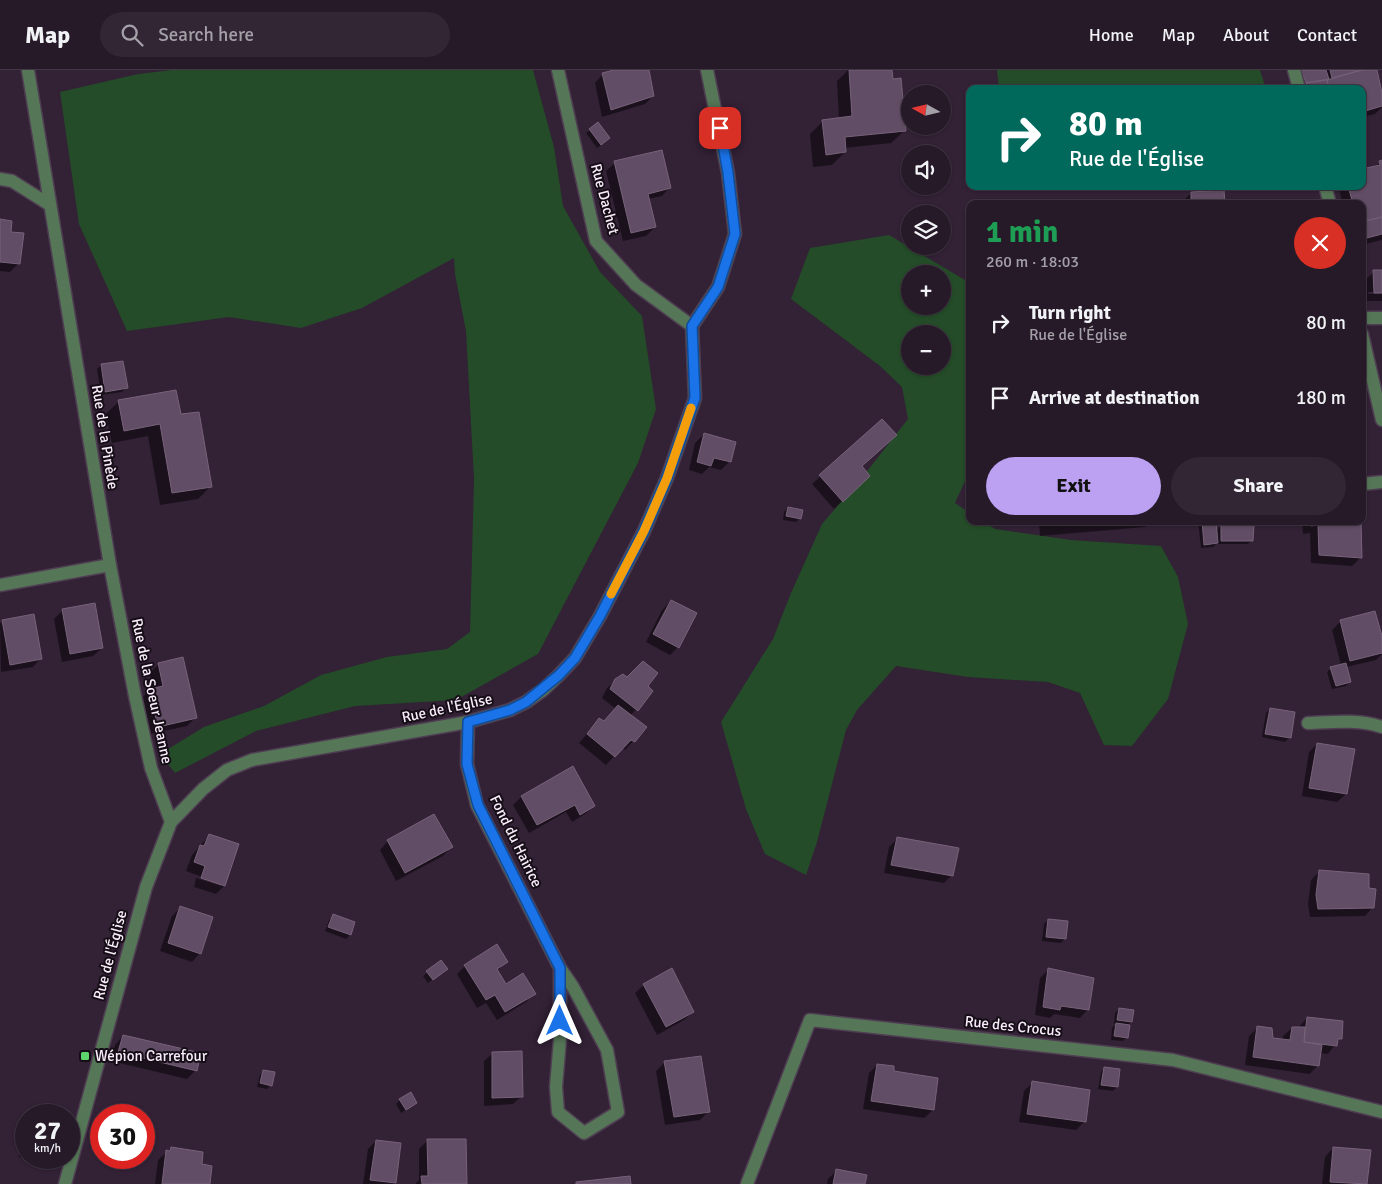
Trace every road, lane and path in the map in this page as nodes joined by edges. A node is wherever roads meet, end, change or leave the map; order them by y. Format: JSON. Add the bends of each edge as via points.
{"nodes":[{"id":1,"x":28,"y":70,"type":"edge"},
{"id":2,"x":558,"y":70,"type":"edge"},
{"id":3,"x":707,"y":70,"type":"edge"},
{"id":4,"x":1294,"y":70,"type":"edge"},
{"id":5,"x":1298,"y":85,"type":"edge"},
{"id":6,"x":0,"y":179,"type":"edge"},
{"id":7,"x":50,"y":205,"type":"junction"},
{"id":8,"x":1366,"y":318,"type":"edge"},
{"id":9,"x":1382,"y":318,"type":"edge"},
{"id":10,"x":692,"y":326,"type":"junction"},
{"id":11,"x":1366,"y":351,"type":"edge"},
{"id":12,"x":1382,"y":420,"type":"edge"},
{"id":13,"x":1382,"y":482,"type":"edge"},
{"id":14,"x":1366,"y":484,"type":"edge"},
{"id":15,"x":110,"y":565,"type":"junction"},
{"id":16,"x":0,"y":585,"type":"edge"},
{"id":17,"x":468,"y":722,"type":"junction"},
{"id":18,"x":1308,"y":723,"type":"dead end"},
{"id":19,"x":1382,"y":727,"type":"edge"},
{"id":20,"x":171,"y":822,"type":"junction"},
{"id":21,"x":560,"y":968,"type":"junction"},
{"id":22,"x":1382,"y":1112,"type":"edge"},
{"id":23,"x":65,"y":1184,"type":"edge"},
{"id":24,"x":747,"y":1184,"type":"edge"}],
"edges":[{"from":1,"to":7,"type":"street","name":"Rue de la Pinède"},
{"from":2,"to":10,"type":"street","name":"Rue Dachet","via":[[596,241],[636,285]]},
{"from":3,"to":10,"type":"street","via":[[728,173],[735,234],[718,287]]},
{"from":4,"to":5,"type":"street"},
{"from":6,"to":7,"type":"street","via":[[12,182]]},
{"from":7,"to":15,"type":"street","name":"Rue de la Pinède"},
{"from":8,"to":9,"type":"street"},
{"from":10,"to":17,"type":"street","name":"Rue de l'Église","via":[[695,398],[644,531],[600,616],[575,658],[542,690],[510,710]]},
{"from":11,"to":12,"type":"street"},
{"from":13,"to":14,"type":"street"},
{"from":15,"to":16,"type":"street"},
{"from":15,"to":20,"type":"street","name":"Rue de la Soeur Jeanne","via":[[151,768]]},
{"from":17,"to":20,"type":"street","name":"Rue de l'Église","via":[[252,760],[227,770]]},
{"from":17,"to":21,"type":"street","name":"Fond du Hairice","via":[[467,764],[478,805]]},
{"from":18,"to":19,"type":"street","via":[[1348,722]]},
{"from":20,"to":23,"type":"street","name":"Rue de l'Église","via":[[146,887]]},
{"from":21,"to":21,"type":"street","name":"Fond du Hairice","via":[[607,1050],[618,1112],[584,1133],[558,1112]]},
{"from":22,"to":24,"type":"street","name":"Rue des Crocus","via":[[1173,1060],[810,1020]]}]}
